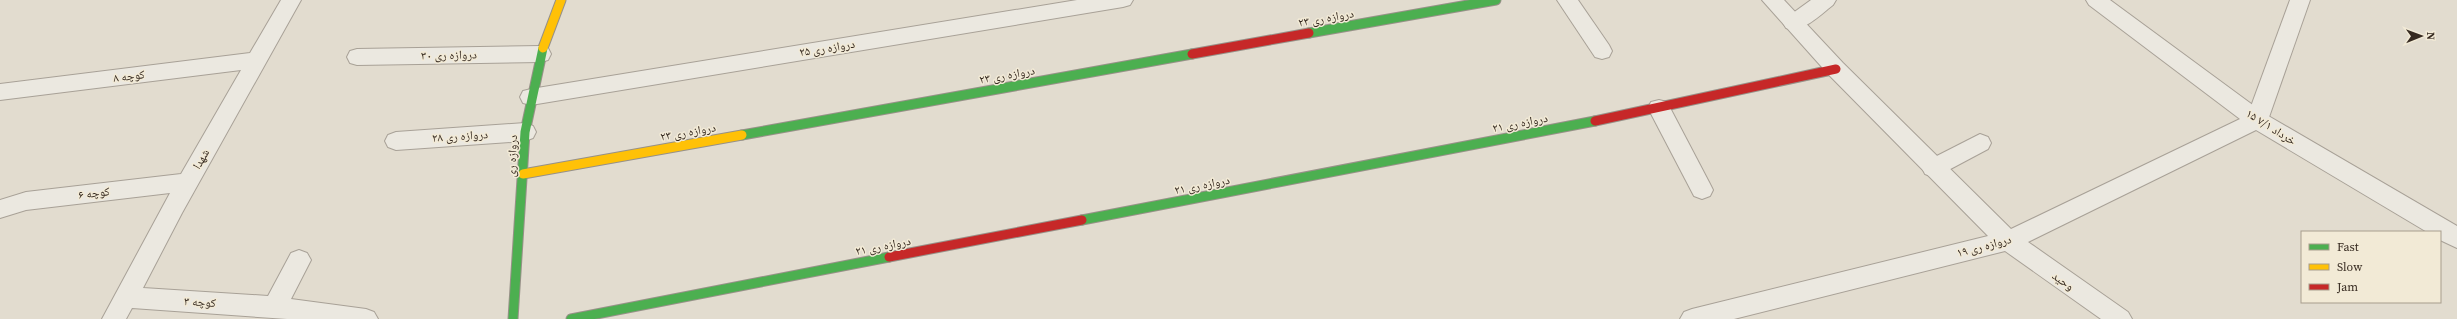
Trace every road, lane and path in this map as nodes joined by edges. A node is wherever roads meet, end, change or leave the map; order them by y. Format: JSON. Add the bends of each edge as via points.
{"nodes":[{"id":1,"x":291,"y":0,"type":"edge"},
{"id":2,"x":561,"y":0,"type":"edge"},
{"id":3,"x":1123,"y":0,"type":"edge"},
{"id":4,"x":1496,"y":0,"type":"edge"},
{"id":5,"x":1567,"y":0,"type":"edge"},
{"id":6,"x":1772,"y":0,"type":"edge"},
{"id":7,"x":1826,"y":0,"type":"edge"},
{"id":8,"x":2096,"y":0,"type":"edge"},
{"id":9,"x":2300,"y":0,"type":"edge"},
{"id":10,"x":1793,"y":23,"type":"junction"},
{"id":11,"x":1602,"y":52,"type":"dead end"},
{"id":12,"x":541,"y":54,"type":"junction"},
{"id":13,"x":357,"y":57,"type":"dead end"},
{"id":14,"x":257,"y":60,"type":"junction"},
{"id":15,"x":1836,"y":69,"type":"junction"},
{"id":16,"x":0,"y":92,"type":"edge"},
{"id":17,"x":531,"y":97,"type":"junction"},
{"id":18,"x":1659,"y":108,"type":"junction"},
{"id":19,"x":2257,"y":120,"type":"junction"},
{"id":20,"x":525,"y":132,"type":"junction"},
{"id":21,"x":396,"y":141,"type":"dead end"},
{"id":22,"x":1980,"y":143,"type":"dead end"},
{"id":23,"x":1933,"y":168,"type":"junction"},
{"id":24,"x":523,"y":174,"type":"junction"},
{"id":25,"x":188,"y":182,"type":"junction"},
{"id":26,"x":1702,"y":190,"type":"dead end"},
{"id":27,"x":0,"y":209,"type":"edge"},
{"id":28,"x":2457,"y":238,"type":"edge"},
{"id":29,"x":2008,"y":242,"type":"junction"},
{"id":30,"x":299,"y":260,"type":"dead end"},
{"id":31,"x":126,"y":297,"type":"junction"},
{"id":32,"x":275,"y":307,"type":"junction"},
{"id":33,"x":114,"y":319,"type":"edge"},
{"id":34,"x":366,"y":319,"type":"edge"},
{"id":35,"x":513,"y":319,"type":"edge"},
{"id":36,"x":571,"y":319,"type":"edge"},
{"id":37,"x":1692,"y":319,"type":"edge"},
{"id":38,"x":2120,"y":319,"type":"edge"}],
"edges":[{"from":1,"to":14,"type":"street","name":"شهدا"},
{"from":2,"to":12,"type":"street","name":"دروازه ری"},
{"from":3,"to":17,"type":"street","name":"دروازه ری ۲۵"},
{"from":4,"to":24,"type":"street","name":"دروازه ری ۲۳"},
{"from":5,"to":11,"type":"street"},
{"from":6,"to":10,"type":"street","name":"وحید"},
{"from":7,"to":10,"type":"street"},
{"from":8,"to":19,"type":"street","name":"۱۵ خرداد ۷/۱"},
{"from":9,"to":19,"type":"street"},
{"from":10,"to":15,"type":"street","name":"وحید"},
{"from":12,"to":13,"type":"street","name":"دروازه ری ۳۰"},
{"from":12,"to":17,"type":"street","name":"دروازه ری"},
{"from":14,"to":16,"type":"street","name":"کوچه ۸"},
{"from":14,"to":25,"type":"street","name":"شهدا"},
{"from":15,"to":18,"type":"street","name":"دروازه ری ۲۱"},
{"from":15,"to":23,"type":"street","name":"وحید"},
{"from":17,"to":20,"type":"street","name":"دروازه ری"},
{"from":18,"to":26,"type":"street"},
{"from":18,"to":36,"type":"street","name":"دروازه ری ۲۱"},
{"from":19,"to":28,"type":"street","name":"۱۵ خرداد ۷/۱"},
{"from":19,"to":29,"type":"street","name":"دروازه ری ۱۹"},
{"from":20,"to":21,"type":"street","name":"دروازه ری ۲۸"},
{"from":20,"to":24,"type":"street","name":"دروازه ری"},
{"from":22,"to":23,"type":"street"},
{"from":23,"to":29,"type":"street","name":"وحید"},
{"from":24,"to":35,"type":"street","name":"دروازه ری"},
{"from":25,"to":27,"type":"street","name":"کوچه ۶","via":[[26,201]]},
{"from":25,"to":31,"type":"street","name":"شهدا"},
{"from":29,"to":37,"type":"street","name":"دروازه ری ۱۹"},
{"from":29,"to":38,"type":"street","name":"وحید"},
{"from":30,"to":32,"type":"street"},
{"from":31,"to":32,"type":"street","name":"کوچه ۳"},
{"from":31,"to":33,"type":"street","name":"شهدا"},
{"from":32,"to":34,"type":"street","name":"کوچه ۳"}]}
